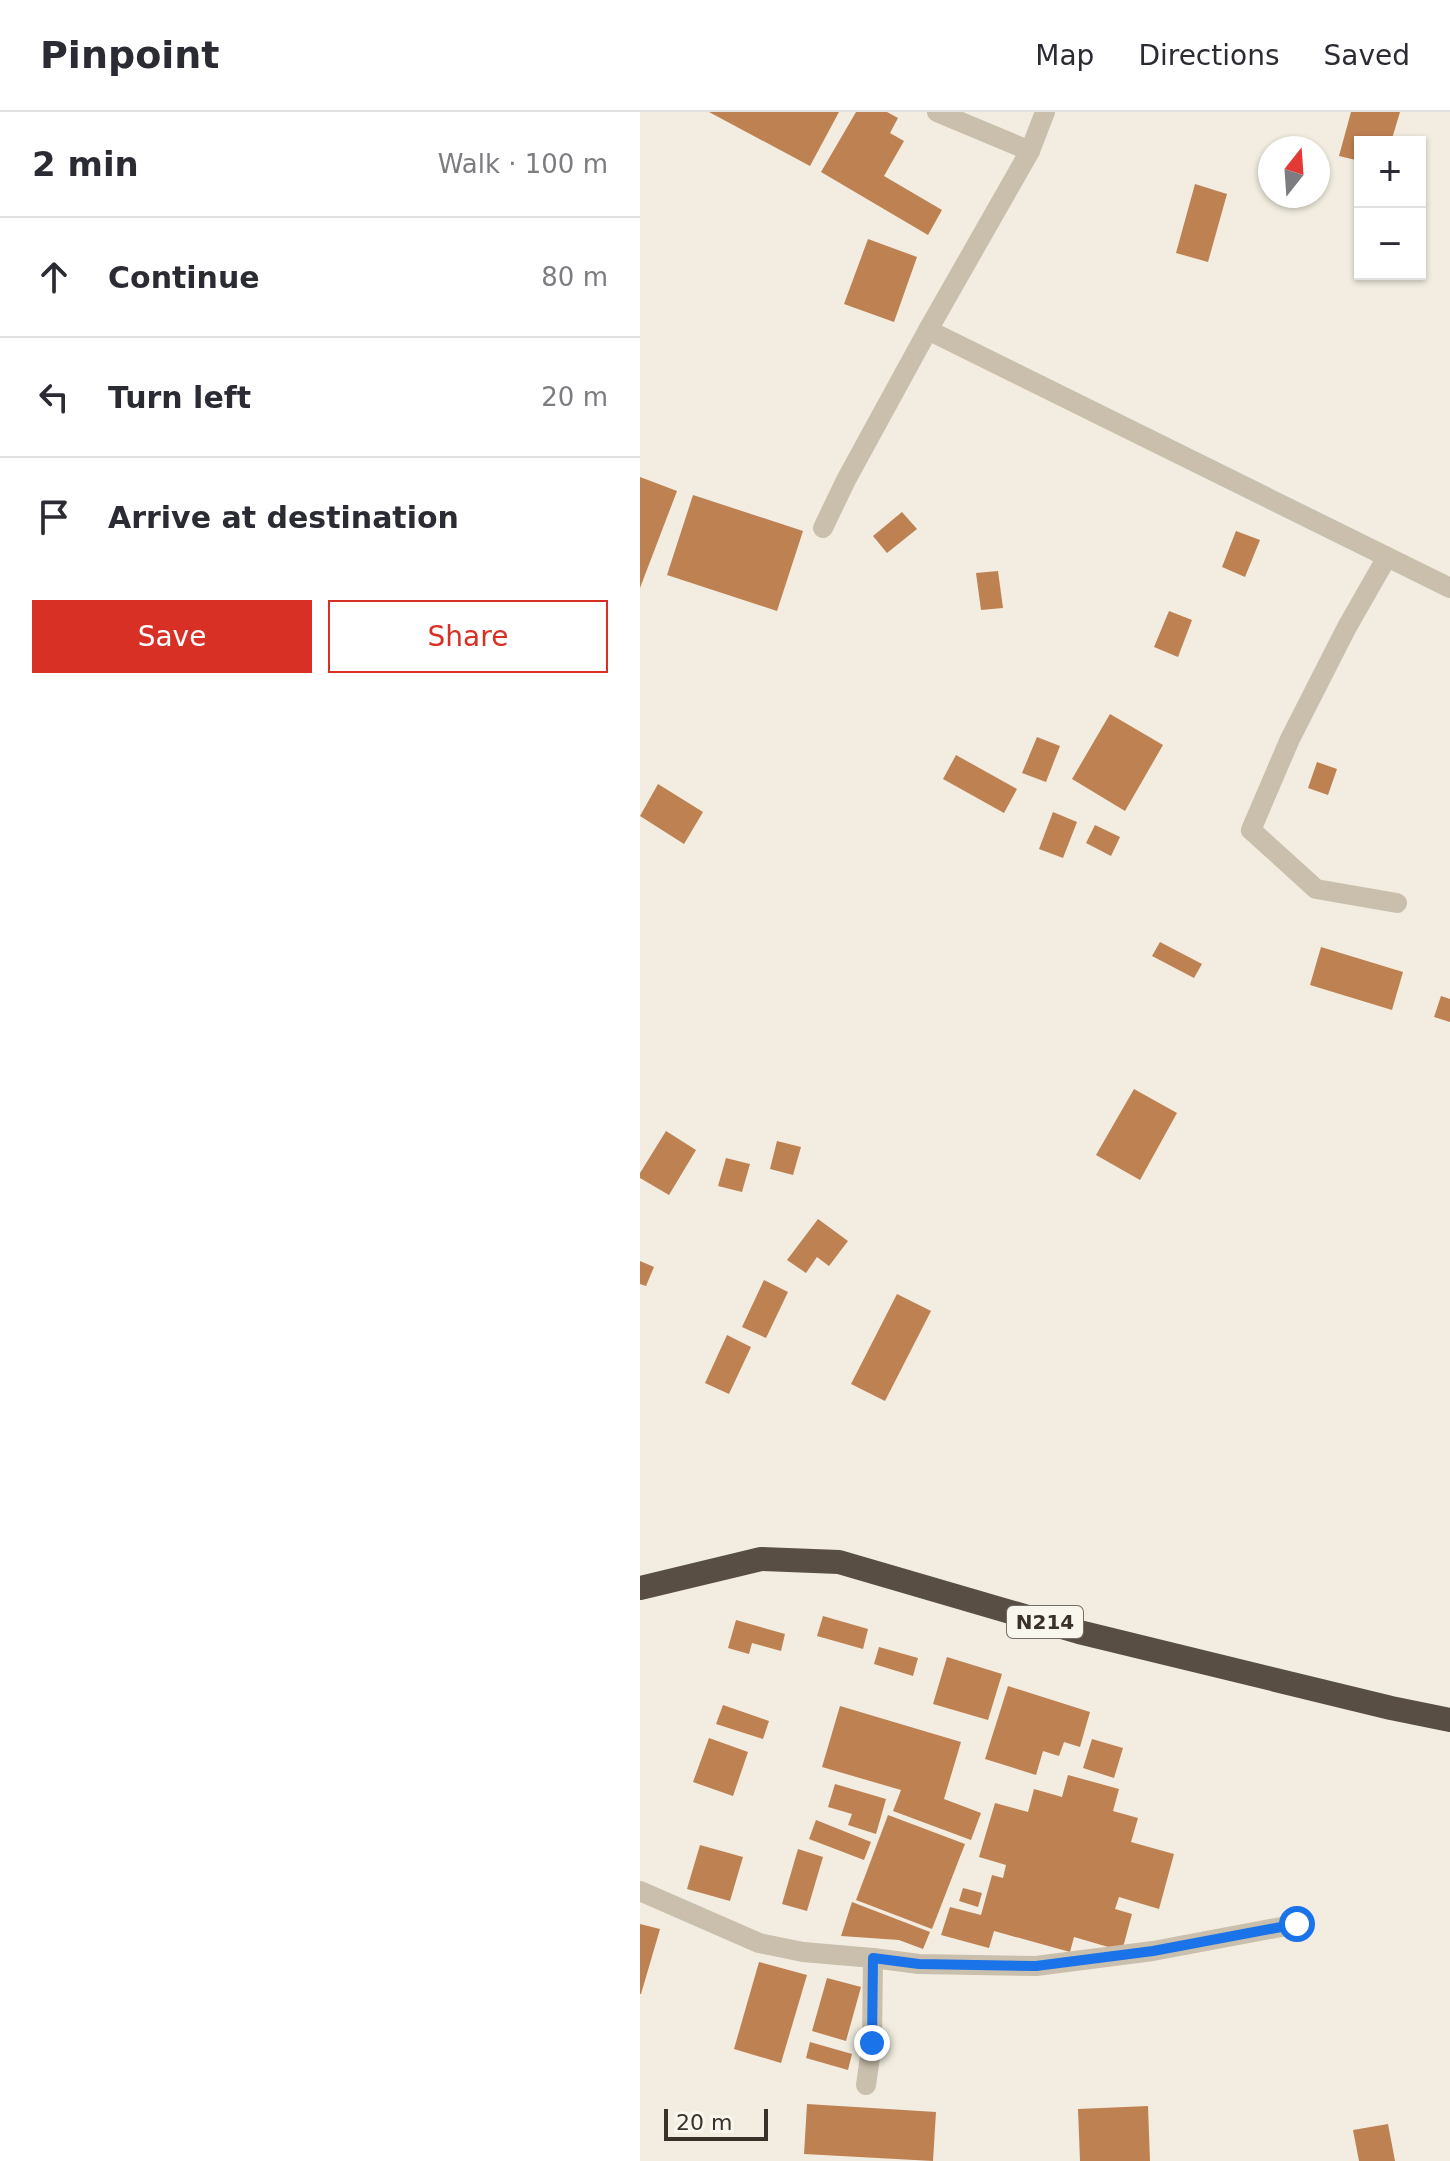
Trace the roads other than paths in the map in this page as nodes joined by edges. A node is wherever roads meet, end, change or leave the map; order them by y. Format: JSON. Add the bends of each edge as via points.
{"nodes":[{"id":1,"x":937,"y":112,"type":"edge"},
{"id":2,"x":1045,"y":112,"type":"edge"},
{"id":3,"x":1030,"y":151,"type":"junction"},
{"id":4,"x":928,"y":330,"type":"junction"},
{"id":5,"x":823,"y":528,"type":"dead end"},
{"id":6,"x":1387,"y":557,"type":"junction"},
{"id":7,"x":1450,"y":588,"type":"edge"},
{"id":8,"x":1397,"y":903,"type":"dead end"},
{"id":9,"x":640,"y":1588,"type":"edge"},
{"id":10,"x":1450,"y":1720,"type":"edge"},
{"id":11,"x":640,"y":1891,"type":"edge"},
{"id":12,"x":1297,"y":1924,"type":"dead end"},
{"id":13,"x":873,"y":1958,"type":"junction"},
{"id":14,"x":866,"y":2085,"type":"dead end"}],
"edges":[{"from":1,"to":3,"type":"street"},
{"from":2,"to":3,"type":"street"},
{"from":3,"to":4,"type":"street"},
{"from":4,"to":5,"type":"street"},
{"from":4,"to":6,"type":"street"},
{"from":6,"to":7,"type":"street"},
{"from":6,"to":8,"type":"street","via":[[1290,739],[1251,830],[1316,889]]},
{"from":9,"to":10,"type":"highway","number":"N214","via":[[761,1559],[839,1562],[1079,1632]]},
{"from":11,"to":13,"type":"street","via":[[759,1943]]},
{"from":12,"to":13,"type":"street","via":[[1036,1966]]},
{"from":13,"to":14,"type":"street"}]}
